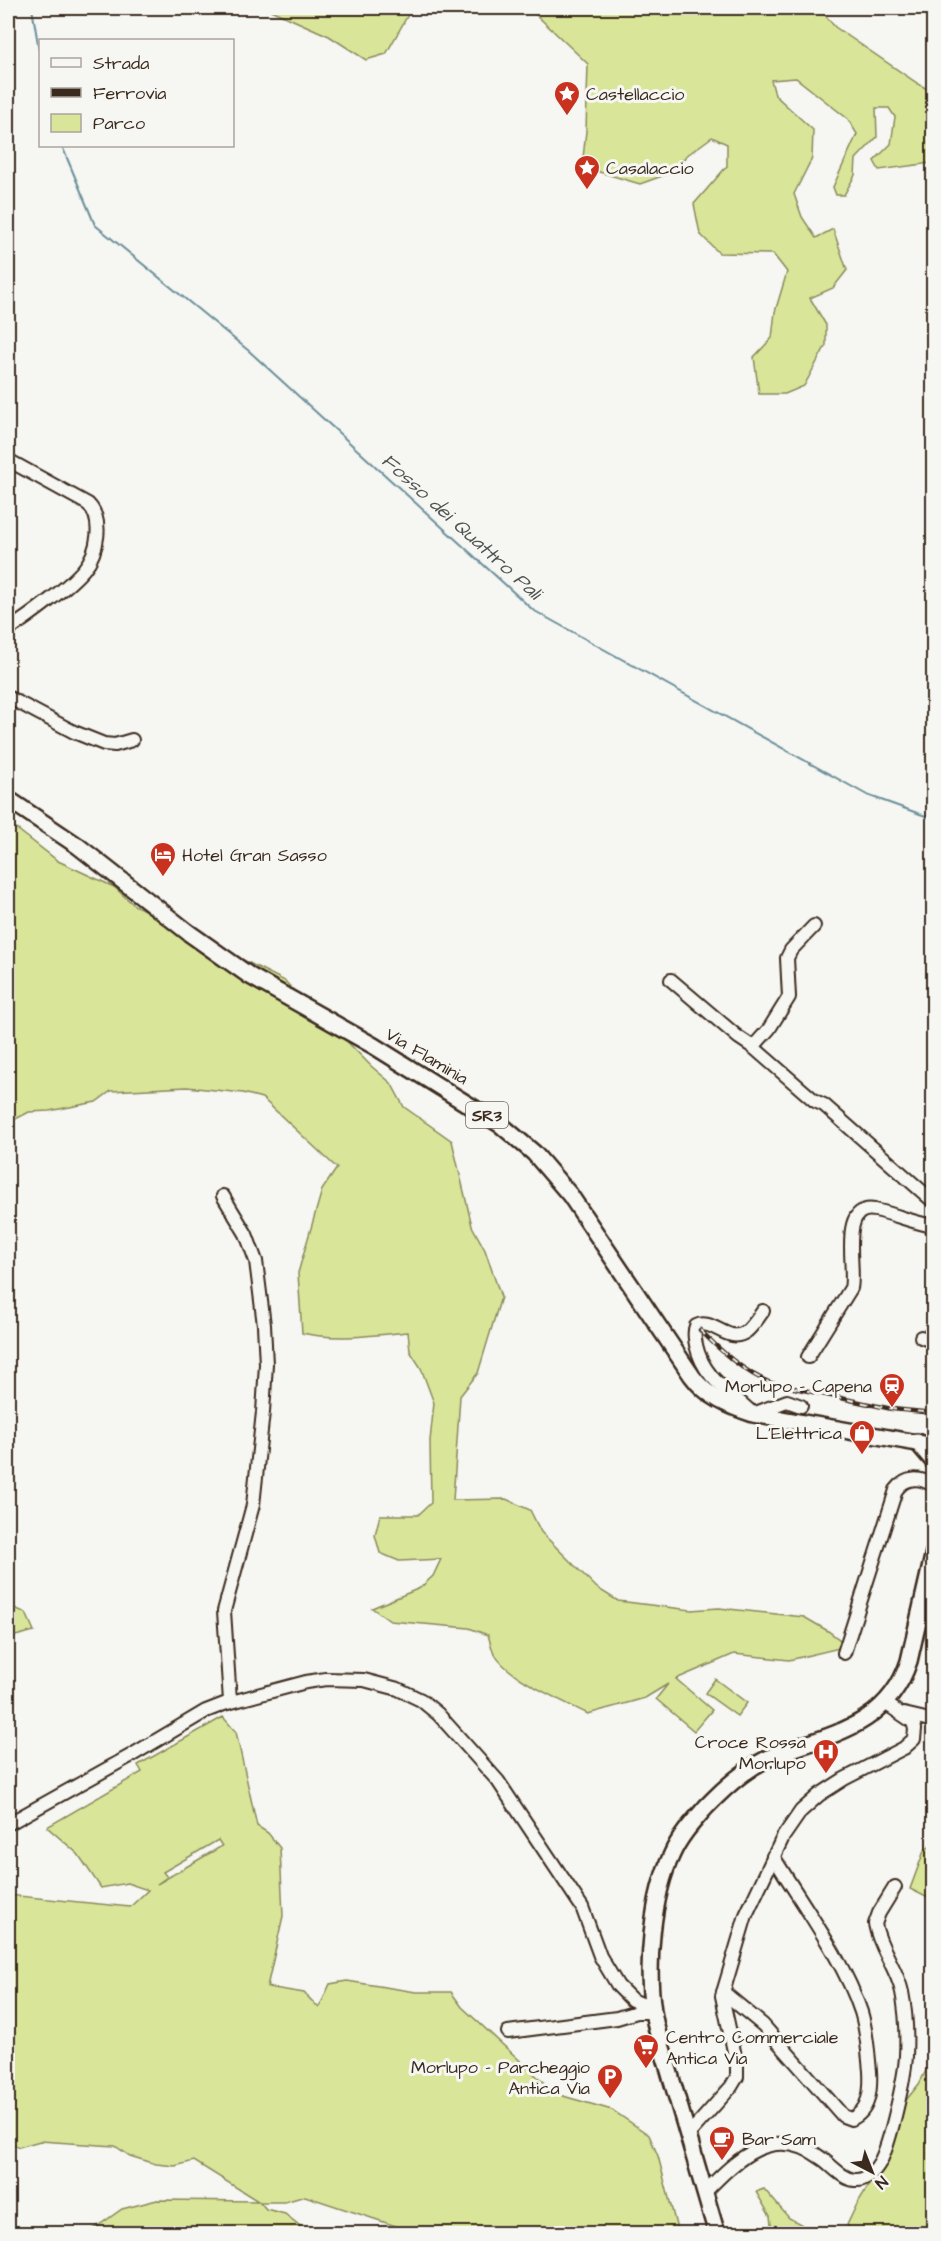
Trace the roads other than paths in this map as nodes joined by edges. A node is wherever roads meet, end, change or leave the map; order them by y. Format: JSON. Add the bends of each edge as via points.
{"nodes":[{"id":1,"x":8,"y":460,"type":"edge"},
{"id":2,"x":8,"y":630,"type":"edge"},
{"id":3,"x":8,"y":697,"type":"edge"},
{"id":4,"x":132,"y":740,"type":"dead end"},
{"id":5,"x":8,"y":799,"type":"edge"},
{"id":6,"x":814,"y":926,"type":"dead end"},
{"id":7,"x":671,"y":980,"type":"dead end"},
{"id":8,"x":753,"y":1047,"type":"junction"},
{"id":9,"x":223,"y":1196,"type":"dead end"},
{"id":10,"x":933,"y":1202,"type":"edge"},
{"id":11,"x":933,"y":1226,"type":"edge"},
{"id":12,"x":763,"y":1311,"type":"dead end"},
{"id":13,"x":921,"y":1337,"type":"dead end"},
{"id":14,"x":933,"y":1342,"type":"edge"},
{"id":15,"x":808,"y":1357,"type":"dead end"},
{"id":16,"x":801,"y":1406,"type":"dead end"},
{"id":17,"x":753,"y":1414,"type":"junction"},
{"id":18,"x":917,"y":1442,"type":"junction"},
{"id":19,"x":933,"y":1446,"type":"edge"},
{"id":20,"x":933,"y":1462,"type":"edge"},
{"id":21,"x":933,"y":1486,"type":"edge"},
{"id":22,"x":933,"y":1551,"type":"edge"},
{"id":23,"x":933,"y":1597,"type":"edge"},
{"id":24,"x":919,"y":1616,"type":"junction"},
{"id":25,"x":844,"y":1653,"type":"dead end"},
{"id":26,"x":230,"y":1701,"type":"junction"},
{"id":27,"x":885,"y":1703,"type":"junction"},
{"id":28,"x":903,"y":1714,"type":"junction"},
{"id":29,"x":933,"y":1721,"type":"edge"},
{"id":30,"x":8,"y":1824,"type":"edge"},
{"id":31,"x":773,"y":1856,"type":"junction"},
{"id":32,"x":896,"y":1887,"type":"dead end"},
{"id":33,"x":723,"y":1992,"type":"junction"},
{"id":34,"x":653,"y":2010,"type":"junction"},
{"id":35,"x":508,"y":2032,"type":"dead end"},
{"id":36,"x":688,"y":2134,"type":"junction"},
{"id":37,"x":705,"y":2192,"type":"junction"},
{"id":38,"x":717,"y":2234,"type":"edge"}],
"edges":[{"from":1,"to":2,"type":"street","via":[[88,504],[98,525],[93,553],[82,571]]},
{"from":3,"to":4,"type":"street","via":[[104,744]]},
{"from":5,"to":17,"type":"main road","name":"Via Flaminia","number":"SR3","via":[[78,846],[250,976],[374,1046],[510,1131],[564,1187],[698,1383],[722,1402]]},
{"from":6,"to":8,"type":"street","via":[[791,950],[787,958],[789,997]]},
{"from":7,"to":8,"type":"street"},
{"from":8,"to":10,"type":"street"},
{"from":9,"to":26,"type":"street","via":[[246,1234],[256,1261],[266,1364],[253,1505],[224,1611]]},
{"from":11,"to":15,"type":"street","via":[[874,1209],[859,1214],[851,1230],[851,1288]]},
{"from":12,"to":17,"type":"street","via":[[748,1330],[735,1336],[702,1323],[694,1331],[701,1362],[709,1376]]},
{"from":13,"to":14,"type":"street"},
{"from":16,"to":17,"type":"street","via":[[787,1401]]},
{"from":17,"to":18,"type":"main road","name":"Via Flaminia","number":"SR3"},
{"from":18,"to":19,"type":"main road","name":"Via Flaminia","number":"SR3"},
{"from":18,"to":20,"type":"main road"},
{"from":21,"to":25,"type":"street","via":[[912,1479],[902,1482],[896,1490]]},
{"from":22,"to":24,"type":"main road"},
{"from":23,"to":24,"type":"street"},
{"from":24,"to":27,"type":"main road","via":[[907,1667]]},
{"from":26,"to":30,"type":"street","via":[[201,1713]]},
{"from":26,"to":34,"type":"street","via":[[335,1678],[388,1686],[421,1700],[457,1734],[514,1804],[582,1906],[600,1956],[618,1986],[632,2000]]},
{"from":27,"to":28,"type":"street"},
{"from":27,"to":34,"type":"main road","via":[[843,1732],[753,1765],[690,1825],[669,1860],[660,1891],[652,1952]]},
{"from":28,"to":29,"type":"street"},
{"from":28,"to":31,"type":"street","via":[[915,1726],[913,1741],[814,1799],[792,1822]]},
{"from":31,"to":33,"type":"street","via":[[746,1916]]},
{"from":31,"to":33,"type":"street","via":[[834,1956],[861,2013],[870,2075],[868,2100],[860,2114],[851,2119],[843,2116],[768,2030]]},
{"from":32,"to":37,"type":"street","via":[[875,1924],[901,1988],[906,2055],[885,2151],[877,2168],[864,2179],[853,2180],[811,2151],[779,2142],[745,2156]]},
{"from":33,"to":36,"type":"street","via":[[737,2077]]},
{"from":34,"to":35,"type":"street"},
{"from":34,"to":36,"type":"main road"},
{"from":36,"to":37,"type":"main road"},
{"from":37,"to":38,"type":"main road"}]}
